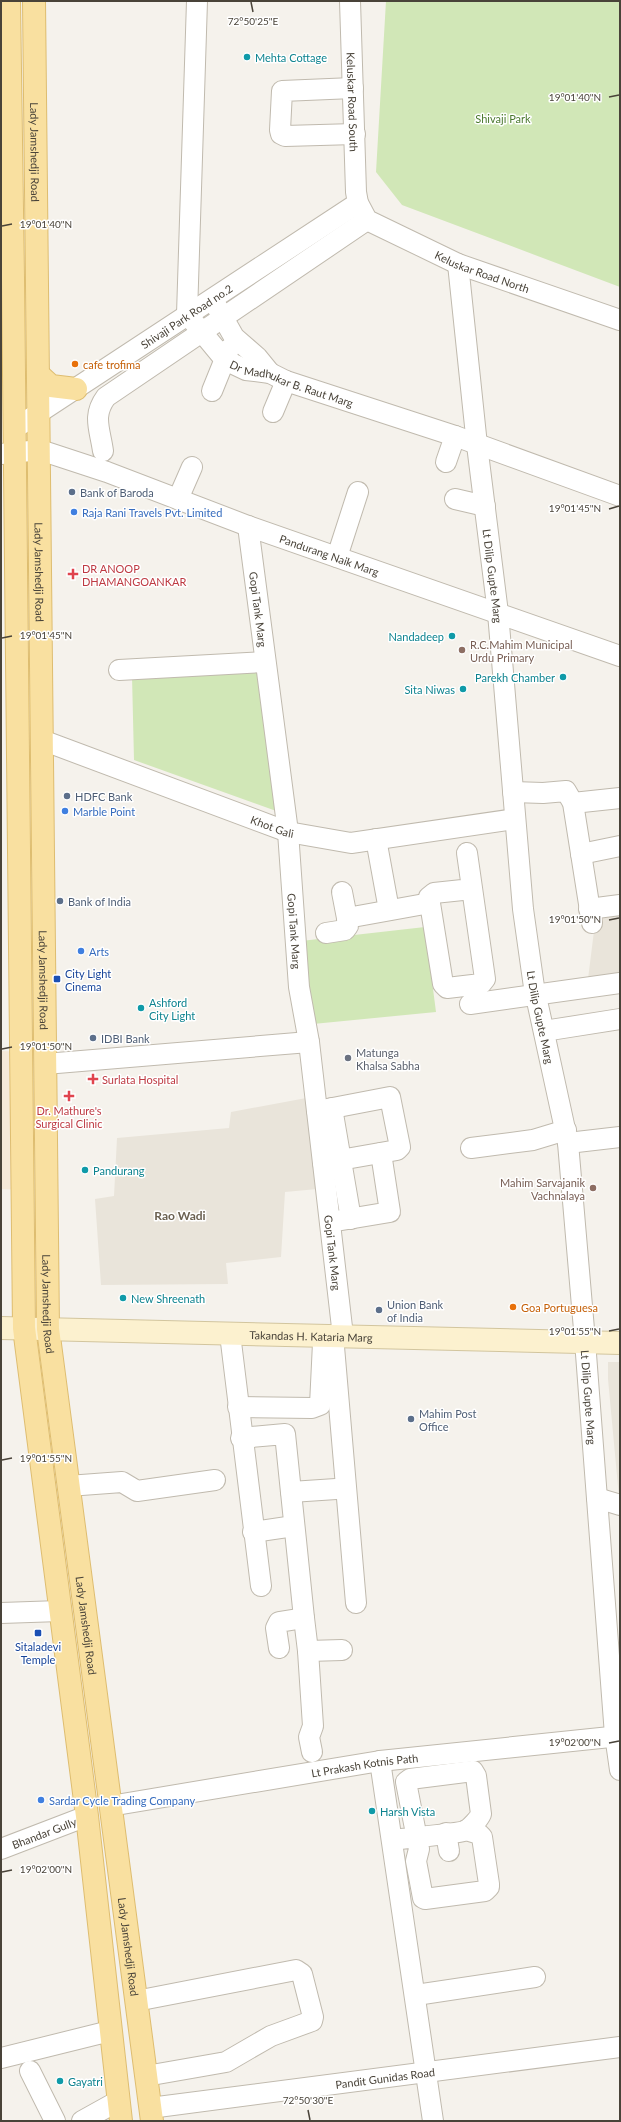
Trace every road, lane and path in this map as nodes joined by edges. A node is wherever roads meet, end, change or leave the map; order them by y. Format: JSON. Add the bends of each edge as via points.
{"nodes":[{"id":1,"x":8,"y":1,"type":"edge"},
{"id":2,"x":34,"y":1,"type":"edge"},
{"id":3,"x":197,"y":1,"type":"edge"},
{"id":4,"x":350,"y":1,"type":"edge"},
{"id":5,"x":353,"y":88,"type":"junction"},
{"id":6,"x":354,"y":134,"type":"junction"},
{"id":7,"x":358,"y":203,"type":"junction"},
{"id":8,"x":367,"y":220,"type":"junction"},
{"id":9,"x":458,"y":264,"type":"junction"},
{"id":10,"x":7,"y":279,"type":"edge"},
{"id":11,"x":212,"y":298,"type":"junction"},
{"id":12,"x":187,"y":314,"type":"junction"},
{"id":13,"x":224,"y":317,"type":"junction"},
{"id":14,"x":620,"y":320,"type":"edge"},
{"id":15,"x":7,"y":332,"type":"edge"},
{"id":16,"x":201,"y":333,"type":"junction"},
{"id":17,"x":234,"y":337,"type":"junction"},
{"id":18,"x":225,"y":360,"type":"junction"},
{"id":19,"x":38,"y":374,"type":"junction"},
{"id":20,"x":278,"y":377,"type":"junction"},
{"id":21,"x":85,"y":383,"type":"junction"},
{"id":22,"x":212,"y":391,"type":"dead end"},
{"id":23,"x":106,"y":397,"type":"junction"},
{"id":24,"x":39,"y":412,"type":"junction"},
{"id":25,"x":273,"y":412,"type":"dead end"},
{"id":26,"x":14,"y":429,"type":"junction"},
{"id":27,"x":455,"y":436,"type":"junction"},
{"id":28,"x":477,"y":445,"type":"junction"},
{"id":29,"x":40,"y":450,"type":"junction"},
{"id":30,"x":104,"y":451,"type":"dead end"},
{"id":31,"x":7,"y":454,"type":"edge"},
{"id":32,"x":446,"y":462,"type":"dead end"},
{"id":33,"x":192,"y":467,"type":"dead end"},
{"id":34,"x":358,"y":492,"type":"dead end"},
{"id":35,"x":620,"y":496,"type":"edge"},
{"id":36,"x":178,"y":499,"type":"junction"},
{"id":37,"x":455,"y":499,"type":"dead end"},
{"id":38,"x":485,"y":506,"type":"junction"},
{"id":39,"x":248,"y":526,"type":"junction"},
{"id":40,"x":337,"y":557,"type":"junction"},
{"id":41,"x":498,"y":613,"type":"junction"},
{"id":42,"x":620,"y":656,"type":"edge"},
{"id":43,"x":265,"y":662,"type":"junction"},
{"id":44,"x":119,"y":670,"type":"dead end"},
{"id":45,"x":42,"y":740,"type":"junction"},
{"id":46,"x":513,"y":792,"type":"junction"},
{"id":47,"x":620,"y":798,"type":"edge"},
{"id":48,"x":573,"y":803,"type":"junction"},
{"id":49,"x":515,"y":819,"type":"junction"},
{"id":50,"x":288,"y":832,"type":"junction"},
{"id":51,"x":376,"y":839,"type":"junction"},
{"id":52,"x":620,"y":846,"type":"edge"},
{"id":53,"x":467,"y":853,"type":"dead end"},
{"id":54,"x":581,"y":854,"type":"junction"},
{"id":55,"x":472,"y":889,"type":"junction"},
{"id":56,"x":342,"y":892,"type":"dead end"},
{"id":57,"x":430,"y":903,"type":"junction"},
{"id":58,"x":620,"y":905,"type":"edge"},
{"id":59,"x":389,"y":910,"type":"junction"},
{"id":60,"x":347,"y":918,"type":"junction"},
{"id":61,"x":326,"y":933,"type":"dead end"},
{"id":62,"x":620,"y":983,"type":"edge"},
{"id":63,"x":542,"y":994,"type":"junction"},
{"id":64,"x":470,"y":1004,"type":"dead end"},
{"id":65,"x":620,"y":1019,"type":"edge"},
{"id":66,"x":549,"y":1030,"type":"junction"},
{"id":67,"x":309,"y":1042,"type":"junction"},
{"id":68,"x":45,"y":1064,"type":"junction"},
{"id":69,"x":324,"y":1109,"type":"junction"},
{"id":70,"x":567,"y":1136,"type":"junction"},
{"id":71,"x":620,"y":1137,"type":"edge"},
{"id":72,"x":471,"y":1148,"type":"dead end"},
{"id":73,"x":381,"y":1153,"type":"junction"},
{"id":74,"x":332,"y":1162,"type":"junction"},
{"id":75,"x":351,"y":1219,"type":"junction"},
{"id":76,"x":330,"y":1222,"type":"junction"},
{"id":77,"x":1,"y":1328,"type":"edge"},
{"id":78,"x":24,"y":1328,"type":"junction"},
{"id":79,"x":48,"y":1329,"type":"junction"},
{"id":80,"x":230,"y":1334,"type":"junction"},
{"id":81,"x":333,"y":1336,"type":"junction"},
{"id":82,"x":585,"y":1341,"type":"junction"},
{"id":83,"x":620,"y":1343,"type":"edge"},
{"id":84,"x":238,"y":1407,"type":"junction"},
{"id":85,"x":282,"y":1408,"type":"junction"},
{"id":86,"x":285,"y":1434,"type":"junction"},
{"id":87,"x":241,"y":1438,"type":"junction"},
{"id":88,"x":215,"y":1480,"type":"dead end"},
{"id":89,"x":68,"y":1486,"type":"junction"},
{"id":90,"x":336,"y":1489,"type":"dead end"},
{"id":91,"x":291,"y":1492,"type":"junction"},
{"id":92,"x":597,"y":1498,"type":"junction"},
{"id":93,"x":620,"y":1506,"type":"edge"},
{"id":94,"x":294,"y":1526,"type":"junction"},
{"id":95,"x":253,"y":1532,"type":"junction"},
{"id":96,"x":261,"y":1586,"type":"dead end"},
{"id":97,"x":356,"y":1604,"type":"dead end"},
{"id":98,"x":60,"y":1611,"type":"junction"},
{"id":99,"x":1,"y":1613,"type":"edge"},
{"id":100,"x":304,"y":1618,"type":"junction"},
{"id":101,"x":279,"y":1648,"type":"dead end"},
{"id":102,"x":614,"y":1649,"type":"edge"},
{"id":103,"x":342,"y":1650,"type":"dead end"},
{"id":104,"x":308,"y":1651,"type":"junction"},
{"id":105,"x":617,"y":1736,"type":"edge"},
{"id":106,"x":312,"y":1752,"type":"dead end"},
{"id":107,"x":380,"y":1761,"type":"junction"},
{"id":108,"x":620,"y":1770,"type":"edge"},
{"id":109,"x":110,"y":1806,"type":"junction"},
{"id":110,"x":87,"y":1816,"type":"junction"},
{"id":111,"x":466,"y":1830,"type":"junction"},
{"id":112,"x":416,"y":1837,"type":"junction"},
{"id":113,"x":392,"y":1840,"type":"junction"},
{"id":114,"x":1,"y":1849,"type":"edge"},
{"id":115,"x":535,"y":1977,"type":"dead end"},
{"id":116,"x":416,"y":1995,"type":"junction"},
{"id":117,"x":136,"y":2001,"type":"junction"},
{"id":118,"x":110,"y":2031,"type":"junction"},
{"id":119,"x":620,"y":2047,"type":"edge"},
{"id":120,"x":1,"y":2053,"type":"edge"},
{"id":121,"x":427,"y":2070,"type":"junction"},
{"id":122,"x":30,"y":2071,"type":"dead end"},
{"id":123,"x":146,"y":2076,"type":"junction"},
{"id":124,"x":119,"y":2111,"type":"edge"},
{"id":125,"x":151,"y":2114,"type":"edge"},
{"id":126,"x":55,"y":2121,"type":"edge"},
{"id":127,"x":82,"y":2121,"type":"edge"},
{"id":128,"x":433,"y":2121,"type":"edge"}],
"edges":[{"from":1,"to":10,"type":"main road"},
{"from":2,"to":19,"type":"main road","name":"Lady Jamshedji Road"},
{"from":3,"to":12,"type":"street"},
{"from":4,"to":5,"type":"street","name":"Keluskar Road South"},
{"from":5,"to":6,"type":"street","name":"Keluskar Road South"},
{"from":5,"to":6,"type":"street","via":[[282,91],[280,130],[285,136]]},
{"from":6,"to":7,"type":"street","name":"Keluskar Road South"},
{"from":7,"to":8,"type":"street"},
{"from":7,"to":11,"type":"street","name":"Shivaji Park Road no.2"},
{"from":8,"to":9,"type":"street","name":"Keluskar Road North"},
{"from":8,"to":13,"type":"street"},
{"from":9,"to":14,"type":"street","name":"Keluskar Road North"},
{"from":9,"to":28,"type":"street","name":"Lt Dilip Gupte Marg"},
{"from":10,"to":15,"type":"main road"},
{"from":11,"to":12,"type":"street","name":"Shivaji Park Road no.2"},
{"from":11,"to":13,"type":"street"},
{"from":12,"to":16,"type":"street","name":"Dr Madhukar B. Raut Marg"},
{"from":12,"to":21,"type":"street","name":"Shivaji Park Road no.2"},
{"from":13,"to":16,"type":"street"},
{"from":13,"to":17,"type":"street"},
{"from":15,"to":26,"type":"main road"},
{"from":16,"to":18,"type":"street","name":"Dr Madhukar B. Raut Marg"},
{"from":16,"to":23,"type":"street"},
{"from":17,"to":18,"type":"street"},
{"from":17,"to":20,"type":"street"},
{"from":18,"to":20,"type":"street","name":"Dr Madhukar B. Raut Marg","via":[[246,370]]},
{"from":18,"to":22,"type":"street"},
{"from":19,"to":21,"type":"main road","via":[[51,386]]},
{"from":19,"to":24,"type":"main road","name":"Lady Jamshedji Road"},
{"from":20,"to":25,"type":"street"},
{"from":20,"to":27,"type":"street","name":"Dr Madhukar B. Raut Marg"},
{"from":21,"to":23,"type":"street"},
{"from":21,"to":24,"type":"street","name":"Shivaji Park Road no.2"},
{"from":23,"to":30,"type":"street","via":[[99,407],[97,416]]},
{"from":24,"to":26,"type":"street","name":"Shivaji Park Road no.2"},
{"from":24,"to":29,"type":"main road","name":"Lady Jamshedji Road"},
{"from":26,"to":31,"type":"main road"},
{"from":27,"to":28,"type":"street","name":"Dr Madhukar B. Raut Marg"},
{"from":27,"to":32,"type":"street"},
{"from":28,"to":35,"type":"street","name":"Dr Madhukar B. Raut Marg"},
{"from":28,"to":38,"type":"street","name":"Lt Dilip Gupte Marg"},
{"from":29,"to":31,"type":"street"},
{"from":29,"to":36,"type":"street","name":"Pandurang Naik Marg"},
{"from":29,"to":45,"type":"main road","name":"Lady Jamshedji Road"},
{"from":31,"to":78,"type":"main road"},
{"from":33,"to":36,"type":"street"},
{"from":34,"to":40,"type":"street"},
{"from":36,"to":39,"type":"street","name":"Pandurang Naik Marg"},
{"from":37,"to":38,"type":"street"},
{"from":38,"to":41,"type":"street","name":"Lt Dilip Gupte Marg"},
{"from":39,"to":40,"type":"street","name":"Pandurang Naik Marg"},
{"from":39,"to":43,"type":"street","name":"Gopi Tank Marg"},
{"from":40,"to":41,"type":"street","name":"Pandurang Naik Marg"},
{"from":41,"to":42,"type":"street","name":"Pandurang Naik Marg"},
{"from":41,"to":46,"type":"street","name":"Lt Dilip Gupte Marg"},
{"from":43,"to":44,"type":"street"},
{"from":43,"to":50,"type":"street","name":"Gopi Tank Marg"},
{"from":45,"to":50,"type":"street","name":"Khot Gali"},
{"from":45,"to":68,"type":"main road","name":"Lady Jamshedji Road"},
{"from":46,"to":48,"type":"street","via":[[566,791]]},
{"from":46,"to":49,"type":"street","name":"Lt Dilip Gupte Marg"},
{"from":47,"to":48,"type":"street"},
{"from":48,"to":54,"type":"street"},
{"from":49,"to":51,"type":"street","name":"Khot Gali"},
{"from":49,"to":63,"type":"street","name":"Lt Dilip Gupte Marg","via":[[523,909]]},
{"from":50,"to":51,"type":"street","name":"Khot Gali","via":[[350,843]]},
{"from":50,"to":67,"type":"street","name":"Gopi Tank Marg","via":[[299,987]]},
{"from":51,"to":59,"type":"street"},
{"from":52,"to":54,"type":"street"},
{"from":53,"to":55,"type":"street"},
{"from":54,"to":58,"type":"street","via":[[590,916]]},
{"from":55,"to":57,"type":"street","via":[[431,894]]},
{"from":55,"to":57,"type":"street","via":[[485,978],[481,984],[444,987]]},
{"from":56,"to":60,"type":"street"},
{"from":57,"to":59,"type":"street"},
{"from":59,"to":60,"type":"street"},
{"from":60,"to":61,"type":"street","via":[[348,926],[345,930]]},
{"from":62,"to":63,"type":"street"},
{"from":63,"to":64,"type":"street"},
{"from":63,"to":66,"type":"street","name":"Lt Dilip Gupte Marg"},
{"from":65,"to":66,"type":"street"},
{"from":66,"to":70,"type":"street","name":"Lt Dilip Gupte Marg"},
{"from":67,"to":68,"type":"street"},
{"from":67,"to":69,"type":"street","name":"Gopi Tank Marg"},
{"from":68,"to":79,"type":"main road","name":"Lady Jamshedji Road"},
{"from":69,"to":73,"type":"street","via":[[390,1097],[400,1149]]},
{"from":69,"to":74,"type":"street","name":"Gopi Tank Marg"},
{"from":70,"to":71,"type":"street"},
{"from":70,"to":72,"type":"street"},
{"from":70,"to":82,"type":"street","name":"Lt Dilip Gupte Marg"},
{"from":73,"to":74,"type":"street"},
{"from":73,"to":75,"type":"street","via":[[390,1212]]},
{"from":74,"to":75,"type":"street"},
{"from":74,"to":76,"type":"street","name":"Gopi Tank Marg"},
{"from":75,"to":76,"type":"street"},
{"from":76,"to":81,"type":"street","name":"Gopi Tank Marg"},
{"from":77,"to":78,"type":"main road","name":"Takandas H. Kataria Marg"},
{"from":78,"to":79,"type":"main road","name":"Takandas H. Kataria Marg"},
{"from":78,"to":98,"type":"main road"},
{"from":79,"to":80,"type":"main road","name":"Takandas H. Kataria Marg"},
{"from":79,"to":89,"type":"main road","name":"Lady Jamshedji Road"},
{"from":80,"to":81,"type":"main road","name":"Takandas H. Kataria Marg"},
{"from":80,"to":84,"type":"street"},
{"from":81,"to":82,"type":"main road","name":"Takandas H. Kataria Marg"},
{"from":81,"to":85,"type":"street","via":[[320,1405],[317,1408]]},
{"from":81,"to":97,"type":"street"},
{"from":82,"to":83,"type":"main road","name":"Takandas H. Kataria Marg"},
{"from":82,"to":92,"type":"street","name":"Lt Dilip Gupte Marg"},
{"from":84,"to":85,"type":"street"},
{"from":84,"to":87,"type":"street"},
{"from":85,"to":86,"type":"street"},
{"from":86,"to":87,"type":"street"},
{"from":86,"to":91,"type":"street"},
{"from":87,"to":95,"type":"street"},
{"from":88,"to":89,"type":"street","via":[[137,1491],[122,1482]]},
{"from":89,"to":109,"type":"main road","name":"Lady Jamshedji Road"},
{"from":90,"to":91,"type":"street"},
{"from":91,"to":94,"type":"street"},
{"from":92,"to":93,"type":"street"},
{"from":92,"to":102,"type":"street","name":"Lt Dilip Gupte Marg"},
{"from":94,"to":95,"type":"street"},
{"from":94,"to":100,"type":"street"},
{"from":95,"to":96,"type":"street"},
{"from":98,"to":99,"type":"street"},
{"from":98,"to":110,"type":"main road"},
{"from":100,"to":101,"type":"street","via":[[279,1622],[276,1628]]},
{"from":100,"to":104,"type":"street"},
{"from":102,"to":105,"type":"street","name":"Lt Dilip Gupte Marg"},
{"from":103,"to":104,"type":"street"},
{"from":104,"to":106,"type":"street","via":[[313,1726],[309,1737]]},
{"from":105,"to":107,"type":"street","name":"Lt Prakash Kotnis Path"},
{"from":105,"to":108,"type":"street","name":"Lt Dilip Gupte Marg"},
{"from":107,"to":109,"type":"street","name":"Lt Prakash Kotnis Path"},
{"from":107,"to":113,"type":"street"},
{"from":109,"to":117,"type":"main road","name":"Lady Jamshedji Road"},
{"from":110,"to":114,"type":"street","name":"Bhandar Gully"},
{"from":110,"to":118,"type":"main road"},
{"from":111,"to":112,"type":"street","via":[[447,1842]]},
{"from":111,"to":112,"type":"street","via":[[482,1814],[473,1771],[406,1782]]},
{"from":111,"to":112,"type":"street","via":[[482,1837],[489,1887],[485,1891],[452,1887],[423,1898],[416,1861],[419,1852]]},
{"from":112,"to":113,"type":"street"},
{"from":113,"to":116,"type":"street"},
{"from":115,"to":116,"type":"street"},
{"from":116,"to":121,"type":"street"},
{"from":117,"to":123,"type":"main road","name":"Lady Jamshedji Road"},
{"from":117,"to":123,"type":"street","via":[[296,1970],[302,1974],[313,2017],[312,2021],[271,2036],[226,2062]]},
{"from":118,"to":120,"type":"street"},
{"from":118,"to":124,"type":"main road"},
{"from":119,"to":121,"type":"street","name":"Pandit Gunidas Road"},
{"from":121,"to":125,"type":"street","name":"Pandit Gunidas Road"},
{"from":121,"to":128,"type":"street"},
{"from":122,"to":126,"type":"street"},
{"from":123,"to":125,"type":"main road","name":"Lady Jamshedji Road"},
{"from":124,"to":127,"type":"street"}]}
